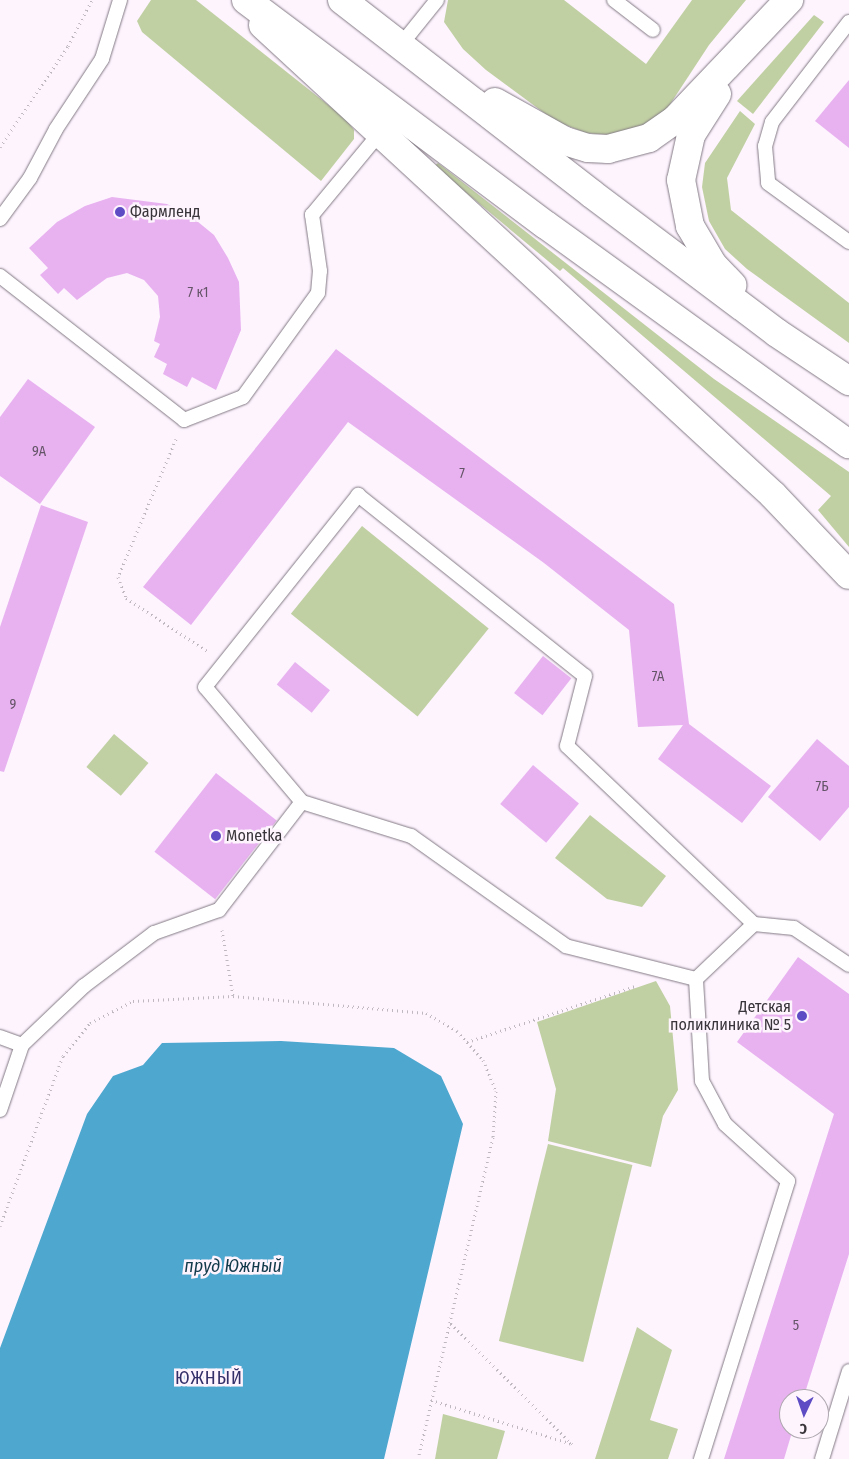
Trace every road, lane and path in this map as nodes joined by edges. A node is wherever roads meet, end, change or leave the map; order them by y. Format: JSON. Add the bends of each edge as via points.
{"nodes":[{"id":1,"x":92,"y":0,"type":"edge"},
{"id":2,"x":120,"y":0,"type":"edge"},
{"id":3,"x":236,"y":0,"type":"edge"},
{"id":4,"x":246,"y":0,"type":"edge"},
{"id":5,"x":342,"y":0,"type":"edge"},
{"id":6,"x":437,"y":0,"type":"edge"},
{"id":7,"x":614,"y":0,"type":"edge"},
{"id":8,"x":788,"y":0,"type":"edge"},
{"id":9,"x":849,"y":22,"type":"edge"},
{"id":10,"x":653,"y":30,"type":"dead end"},
{"id":11,"x":406,"y":50,"type":"junction"},
{"id":12,"x":743,"y":51,"type":"junction"},
{"id":13,"x":379,"y":134,"type":"junction"},
{"id":14,"x":0,"y":147,"type":"edge"},
{"id":15,"x":0,"y":218,"type":"edge"},
{"id":16,"x":849,"y":242,"type":"edge"},
{"id":17,"x":0,"y":276,"type":"edge"},
{"id":18,"x":778,"y":333,"type":"junction"},
{"id":19,"x":849,"y":381,"type":"edge"},
{"id":20,"x":184,"y":420,"type":"junction"},
{"id":21,"x":849,"y":444,"type":"edge"},
{"id":22,"x":849,"y":574,"type":"edge"},
{"id":23,"x":224,"y":662,"type":"junction"},
{"id":24,"x":302,"y":802,"type":"junction"},
{"id":25,"x":219,"y":910,"type":"junction"},
{"id":26,"x":754,"y":924,"type":"junction"},
{"id":27,"x":849,"y":965,"type":"edge"},
{"id":28,"x":669,"y":974,"type":"junction"},
{"id":29,"x":696,"y":980,"type":"junction"},
{"id":30,"x":233,"y":996,"type":"junction"},
{"id":31,"x":0,"y":1037,"type":"edge"},
{"id":32,"x":467,"y":1042,"type":"junction"},
{"id":33,"x":22,"y":1045,"type":"junction"},
{"id":34,"x":0,"y":1110,"type":"edge"},
{"id":35,"x":0,"y":1226,"type":"edge"},
{"id":36,"x":450,"y":1322,"type":"junction"},
{"id":37,"x":849,"y":1371,"type":"edge"},
{"id":38,"x":432,"y":1400,"type":"junction"},
{"id":39,"x":418,"y":1459,"type":"edge"},
{"id":40,"x":701,"y":1459,"type":"edge"},
{"id":41,"x":822,"y":1459,"type":"edge"}],
"edges":[{"from":1,"to":14,"type":"path","via":[[68,46]]},
{"from":2,"to":15,"type":"lane","via":[[102,59],[56,128],[30,178]]},
{"from":3,"to":13,"type":"main road"},
{"from":4,"to":21,"type":"main road","via":[[546,226]]},
{"from":5,"to":11,"type":"main road"},
{"from":6,"to":11,"type":"lane"},
{"from":7,"to":10,"type":"lane"},
{"from":8,"to":12,"type":"main road"},
{"from":9,"to":16,"type":"lane","via":[[772,122],[766,146],[768,183]]},
{"from":11,"to":12,"type":"main road","via":[[566,141],[608,149],[649,138],[675,120]]},
{"from":11,"to":18,"type":"main road"},
{"from":12,"to":18,"type":"main road","via":[[691,135],[681,180],[683,204],[690,226],[712,265]]},
{"from":13,"to":20,"type":"lane","via":[[312,216],[320,271],[318,293],[243,397]]},
{"from":13,"to":22,"type":"main road","via":[[773,495]]},
{"from":17,"to":20,"type":"lane"},
{"from":18,"to":19,"type":"main road"},
{"from":20,"to":23,"type":"path","via":[[118,577],[126,598]]},
{"from":23,"to":24,"type":"lane","via":[[205,687]]},
{"from":23,"to":26,"type":"lane","via":[[358,495],[585,676],[567,746]]},
{"from":24,"to":25,"type":"lane"},
{"from":24,"to":28,"type":"lane","via":[[411,836],[566,946]]},
{"from":25,"to":30,"type":"path"},
{"from":25,"to":33,"type":"lane","via":[[154,933],[84,986]]},
{"from":26,"to":27,"type":"lane","via":[[794,928]]},
{"from":26,"to":29,"type":"lane"},
{"from":28,"to":29,"type":"lane"},
{"from":28,"to":32,"type":"path"},
{"from":29,"to":40,"type":"lane","via":[[702,1081],[725,1124],[788,1181]]},
{"from":30,"to":32,"type":"path","via":[[426,1013],[458,1031]]},
{"from":30,"to":35,"type":"path","via":[[133,1001],[90,1023],[63,1056]]},
{"from":31,"to":33,"type":"lane"},
{"from":32,"to":36,"type":"path","via":[[482,1060],[496,1091],[493,1137]]},
{"from":33,"to":34,"type":"lane"},
{"from":36,"to":38,"type":"path"},
{"from":36,"to":38,"type":"path","via":[[572,1444]]},
{"from":37,"to":41,"type":"lane"},
{"from":38,"to":39,"type":"path"}]}
